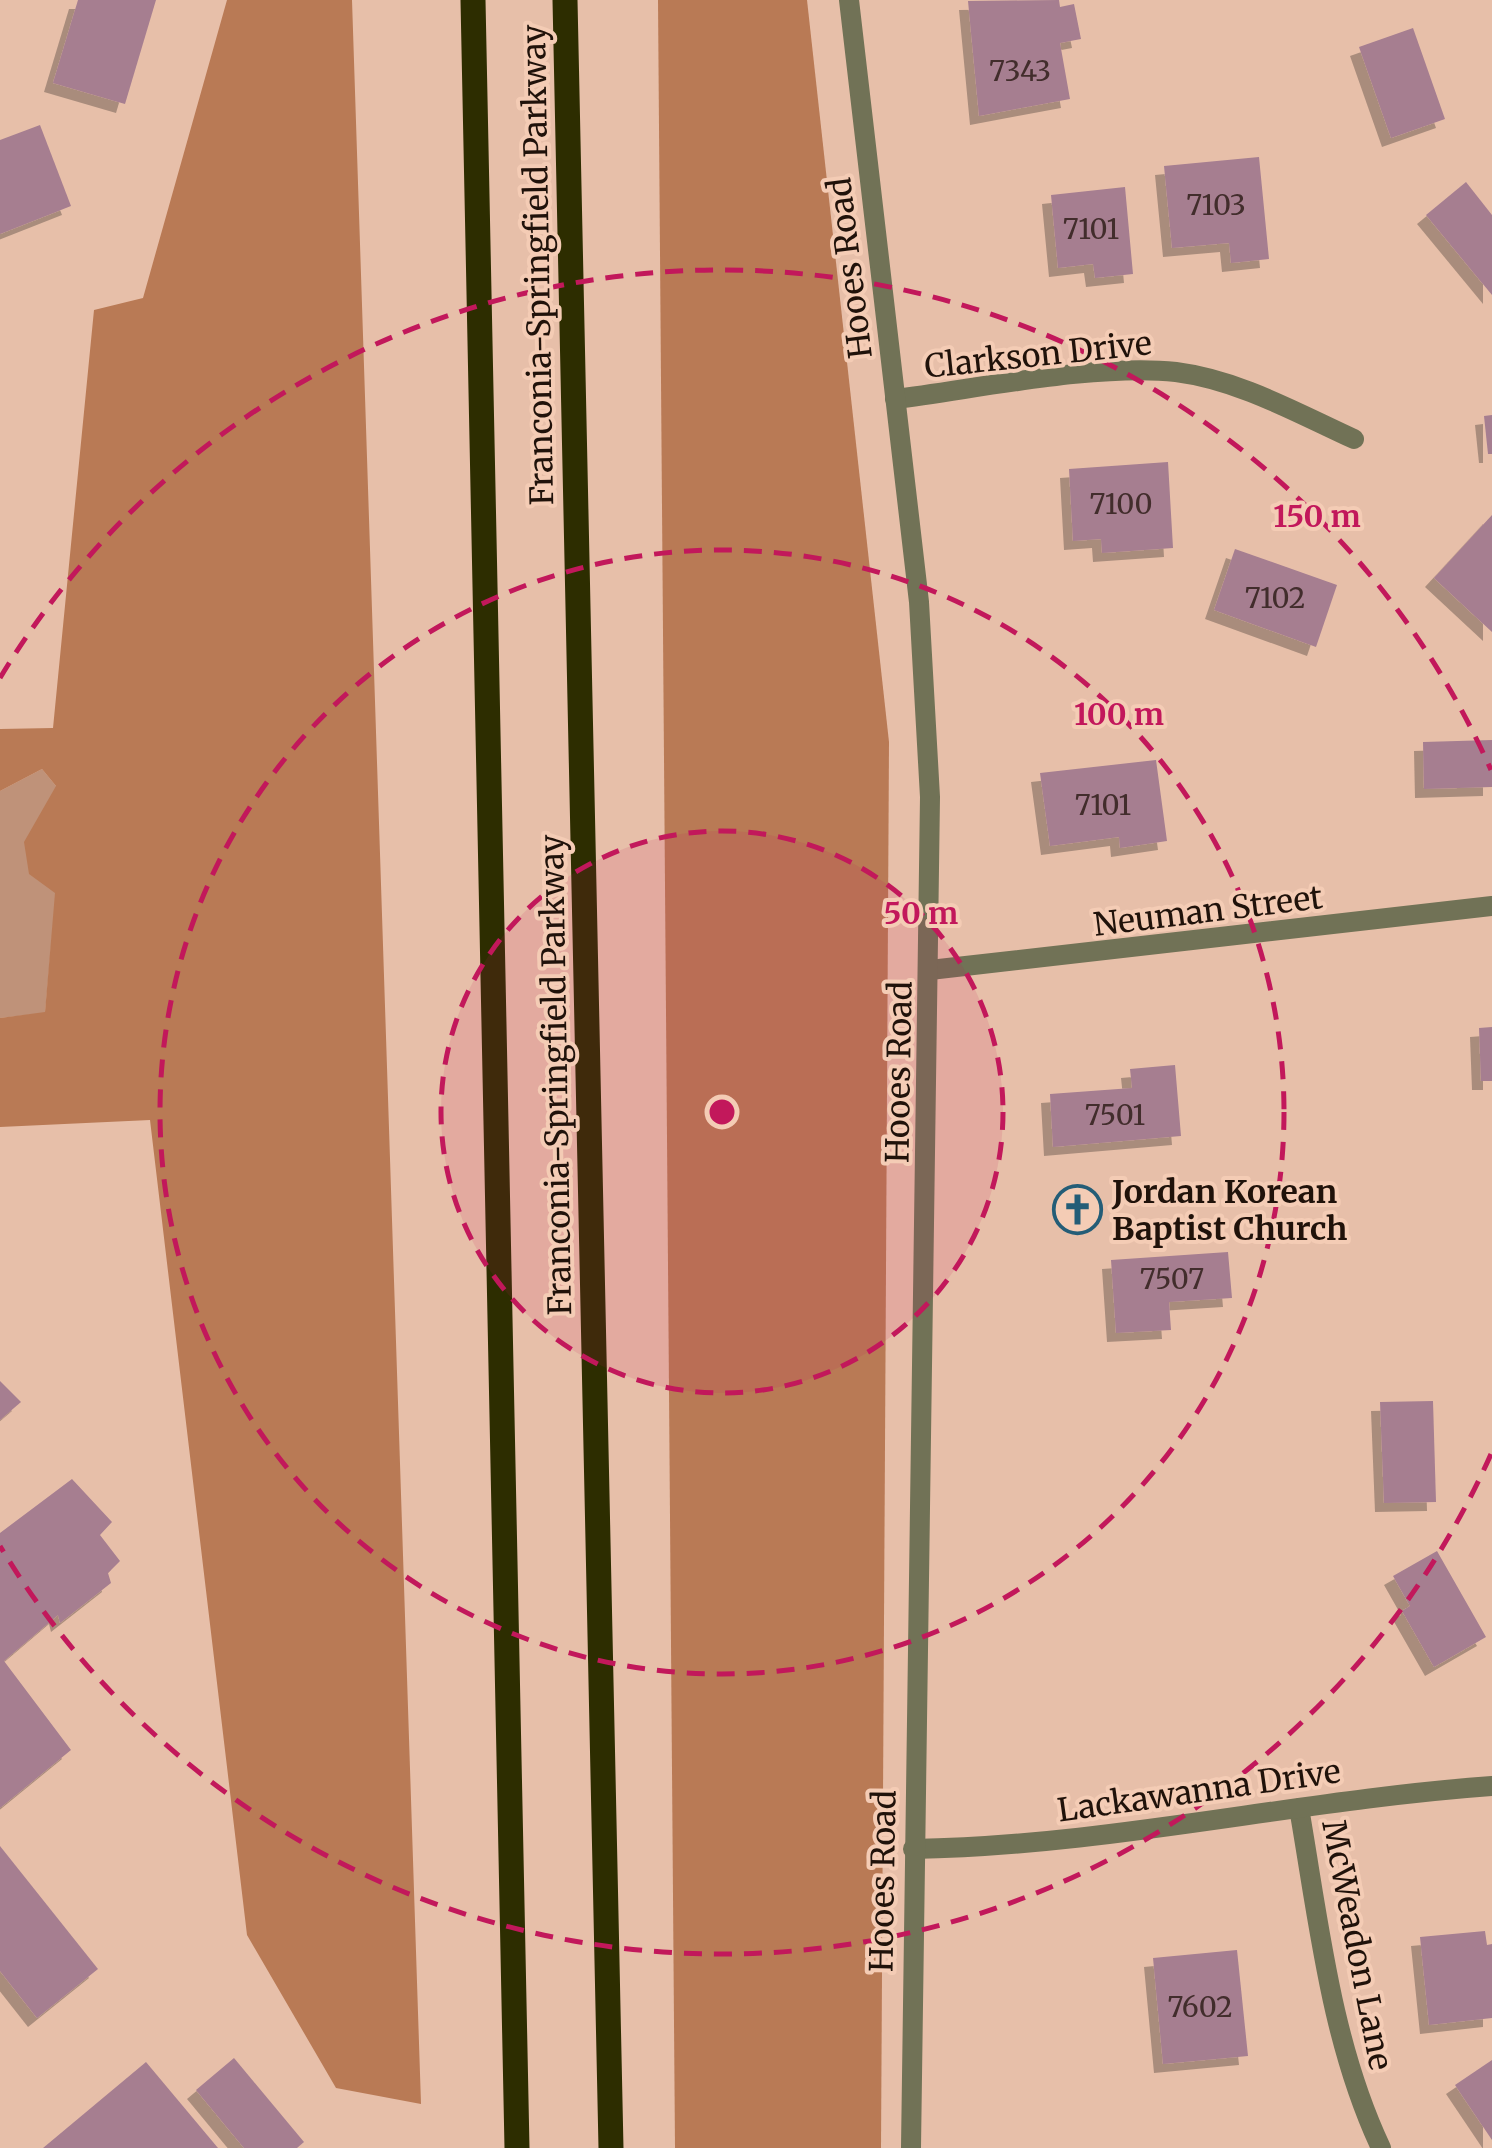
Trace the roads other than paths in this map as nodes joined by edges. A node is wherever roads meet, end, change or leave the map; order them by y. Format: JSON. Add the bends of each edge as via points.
{"nodes":[{"id":1,"x":473,"y":0,"type":"edge"},
{"id":2,"x":565,"y":0,"type":"edge"},
{"id":3,"x":849,"y":0,"type":"edge"},
{"id":4,"x":896,"y":400,"type":"junction"},
{"id":5,"x":1354,"y":439,"type":"dead end"},
{"id":6,"x":1492,"y":906,"type":"edge"},
{"id":7,"x":930,"y":970,"type":"junction"},
{"id":8,"x":1492,"y":1786,"type":"edge"},
{"id":9,"x":1299,"y":1808,"type":"junction"},
{"id":10,"x":913,"y":1849,"type":"junction"},
{"id":11,"x":518,"y":2148,"type":"edge"},
{"id":12,"x":612,"y":2148,"type":"edge"},
{"id":13,"x":911,"y":2148,"type":"edge"},
{"id":14,"x":1381,"y":2148,"type":"edge"}],
"edges":[{"from":1,"to":11,"type":"main road","name":"Franconia-Springfield Parkway"},
{"from":2,"to":12,"type":"main road","name":"Franconia-Springfield Parkway"},
{"from":3,"to":4,"type":"street","name":"Hooes Road"},
{"from":4,"to":5,"type":"street","name":"Clarkson Drive","via":[[1128,370],[1177,372],[1244,389]]},
{"from":4,"to":7,"type":"street","name":"Hooes Road","via":[[920,602]]},
{"from":6,"to":7,"type":"street","name":"Neuman Street"},
{"from":7,"to":10,"type":"street","name":"Hooes Road"},
{"from":8,"to":9,"type":"street","name":"Lackawanna Drive"},
{"from":9,"to":10,"type":"street","name":"Lackawanna Drive","via":[[1002,1846]]},
{"from":9,"to":14,"type":"street","name":"McWeadon Lane","via":[[1332,2001],[1356,2094]]},
{"from":10,"to":13,"type":"street","name":"Hooes Road"}]}
